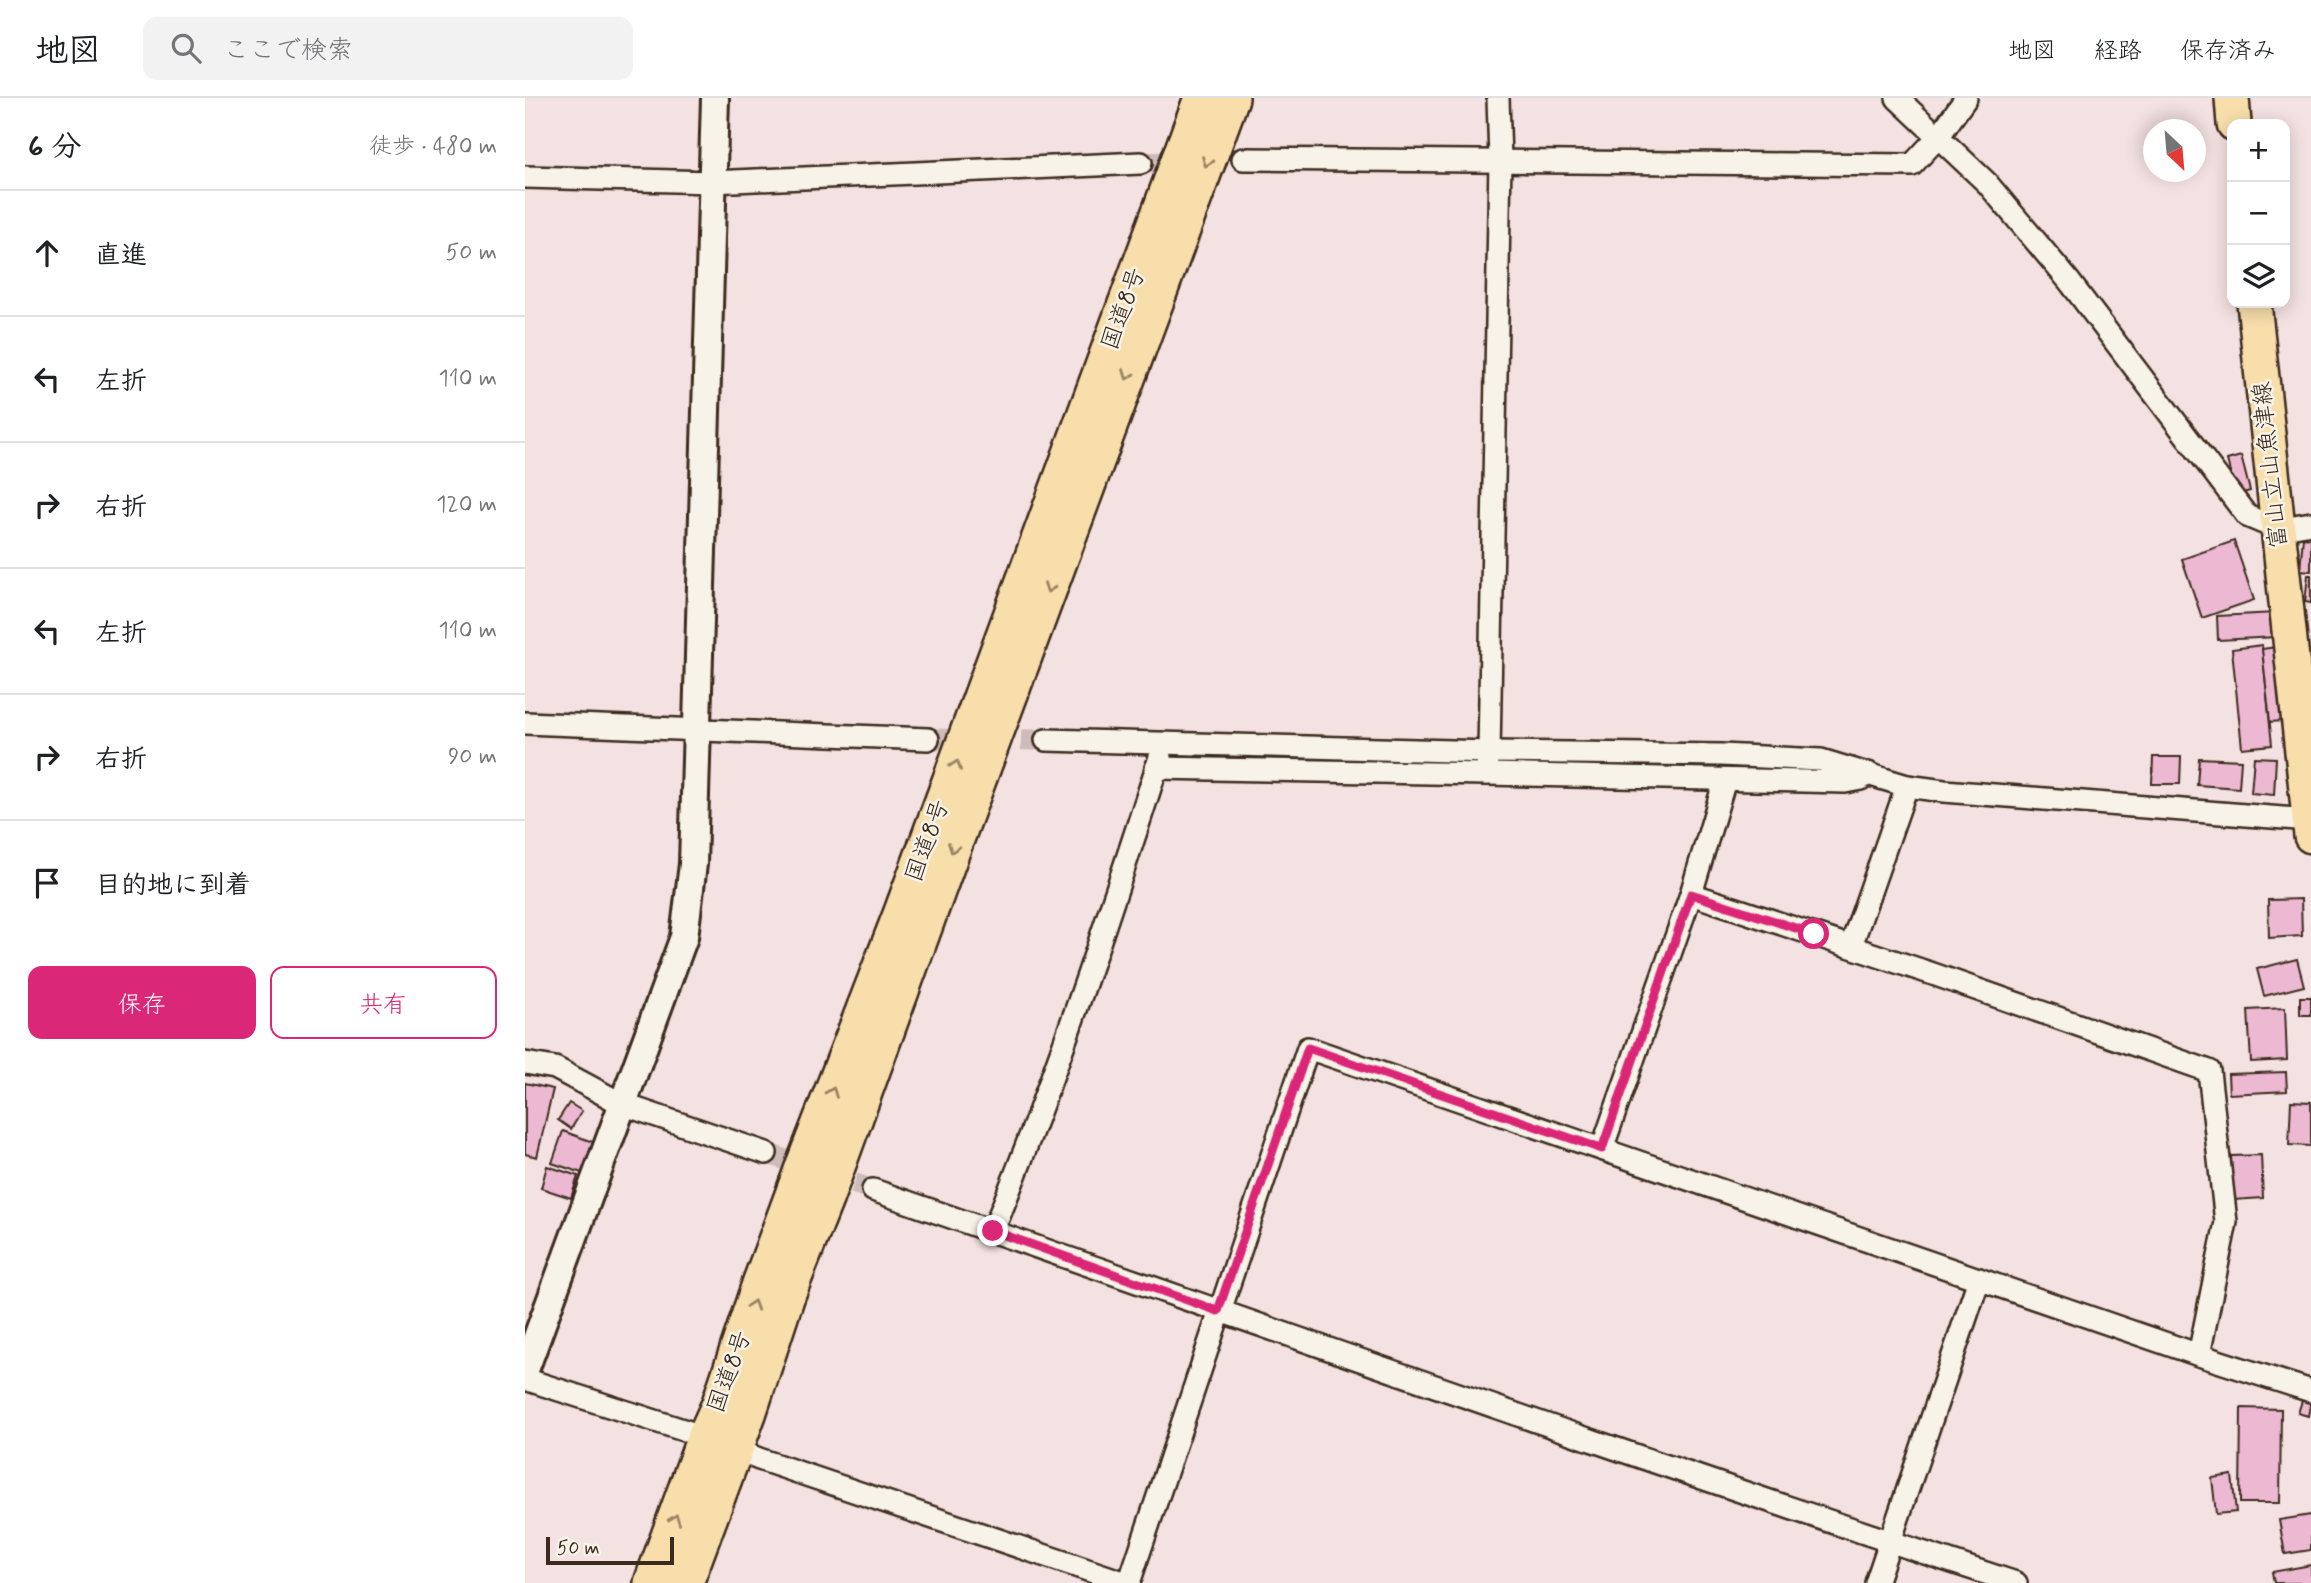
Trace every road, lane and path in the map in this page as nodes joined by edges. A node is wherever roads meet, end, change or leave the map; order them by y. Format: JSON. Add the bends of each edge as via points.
{"nodes":[{"id":1,"x":715,"y":98,"type":"edge"},
{"id":2,"x":1202,"y":98,"type":"edge"},
{"id":3,"x":1231,"y":98,"type":"edge"},
{"id":4,"x":1497,"y":98,"type":"edge"},
{"id":5,"x":1897,"y":98,"type":"edge"},
{"id":6,"x":1966,"y":98,"type":"edge"},
{"id":7,"x":2232,"y":98,"type":"edge"},
{"id":8,"x":2234,"y":119,"type":"edge"},
{"id":9,"x":1939,"y":136,"type":"junction"},
{"id":10,"x":1243,"y":159,"type":"tunnel mouth"},
{"id":11,"x":1500,"y":160,"type":"junction"},
{"id":12,"x":1141,"y":163,"type":"tunnel mouth"},
{"id":13,"x":525,"y":177,"type":"edge"},
{"id":14,"x":712,"y":182,"type":"junction"},
{"id":15,"x":2255,"y":308,"type":"edge"},
{"id":16,"x":2311,"y":523,"type":"edge"},
{"id":17,"x":2278,"y":529,"type":"junction"},
{"id":18,"x":525,"y":723,"type":"edge"},
{"id":19,"x":698,"y":730,"type":"junction"},
{"id":20,"x":928,"y":739,"type":"tunnel mouth"},
{"id":21,"x":1046,"y":740,"type":"tunnel mouth"},
{"id":22,"x":1164,"y":744,"type":"junction"},
{"id":23,"x":1489,"y":752,"type":"junction"},
{"id":24,"x":1156,"y":768,"type":"junction"},
{"id":25,"x":1868,"y":772,"type":"junction"},
{"id":26,"x":1486,"y":774,"type":"junction"},
{"id":27,"x":1725,"y":780,"type":"junction"},
{"id":28,"x":1907,"y":786,"type":"junction"},
{"id":29,"x":2310,"y":825,"type":"edge"},
{"id":30,"x":1691,"y":894,"type":"junction"},
{"id":31,"x":1851,"y":946,"type":"junction"},
{"id":32,"x":525,"y":1063,"type":"edge"},
{"id":33,"x":622,"y":1104,"type":"junction"},
{"id":34,"x":1602,"y":1149,"type":"junction"},
{"id":35,"x":766,"y":1153,"type":"tunnel mouth"},
{"id":36,"x":873,"y":1190,"type":"tunnel mouth"},
{"id":37,"x":993,"y":1231,"type":"junction"},
{"id":38,"x":1979,"y":1279,"type":"junction"},
{"id":39,"x":1218,"y":1311,"type":"junction"},
{"id":40,"x":2199,"y":1355,"type":"junction"},
{"id":41,"x":525,"y":1370,"type":"edge"},
{"id":42,"x":525,"y":1379,"type":"edge"},
{"id":43,"x":2311,"y":1391,"type":"edge"},
{"id":44,"x":719,"y":1443,"type":"junction"},
{"id":45,"x":1890,"y":1542,"type":"junction"},
{"id":46,"x":652,"y":1583,"type":"edge"},
{"id":47,"x":685,"y":1583,"type":"edge"},
{"id":48,"x":1127,"y":1583,"type":"edge"},
{"id":49,"x":1876,"y":1583,"type":"edge"},
{"id":50,"x":2016,"y":1583,"type":"edge"}],
"edges":[{"from":1,"to":14,"type":"street"},
{"from":44,"to":2,"type":"highway","name":"国道8号","one_way":true,"via":[[719,1406],[802,1170]]},
{"from":3,"to":44,"type":"highway","name":"国道8号","one_way":true,"via":[[827,1197]]},
{"from":4,"to":11,"type":"street"},
{"from":5,"to":9,"type":"street"},
{"from":6,"to":9,"type":"street"},
{"from":7,"to":8,"type":"main road"},
{"from":9,"to":11,"type":"street","via":[[1912,165]]},
{"from":9,"to":17,"type":"street","via":[[1987,183],[2069,281],[2247,516]]},
{"from":10,"to":11,"type":"street"},
{"from":11,"to":23,"type":"street"},
{"from":12,"to":14,"type":"street"},
{"from":13,"to":14,"type":"street"},
{"from":14,"to":19,"type":"street"},
{"from":15,"to":17,"type":"main road","name":"富山立山魚津線"},
{"from":16,"to":17,"type":"street"},
{"from":17,"to":29,"type":"main road","name":"富山立山魚津線"},
{"from":18,"to":19,"type":"street"},
{"from":19,"to":20,"type":"street"},
{"from":19,"to":33,"type":"street","via":[[693,864],[684,937]]},
{"from":21,"to":22,"type":"street"},
{"from":22,"to":23,"type":"street"},
{"from":22,"to":24,"type":"street"},
{"from":23,"to":25,"type":"street","via":[[1821,760]]},
{"from":23,"to":26,"type":"street"},
{"from":24,"to":26,"type":"street"},
{"from":24,"to":37,"type":"street","via":[[1118,891]]},
{"from":25,"to":27,"type":"street","via":[[1861,779],[1845,782]]},
{"from":25,"to":28,"type":"street"},
{"from":26,"to":27,"type":"street"},
{"from":27,"to":30,"type":"street"},
{"from":28,"to":29,"type":"street"},
{"from":28,"to":31,"type":"street"},
{"from":30,"to":31,"type":"street"},
{"from":30,"to":34,"type":"street"},
{"from":31,"to":40,"type":"street","via":[[2209,1071],[2226,1222]]},
{"from":32,"to":33,"type":"street","via":[[555,1068]]},
{"from":33,"to":35,"type":"street"},
{"from":33,"to":41,"type":"street"},
{"from":34,"to":38,"type":"street"},
{"from":34,"to":39,"type":"street","via":[[1308,1048]]},
{"from":36,"to":37,"type":"street"},
{"from":37,"to":39,"type":"street"},
{"from":38,"to":40,"type":"street"},
{"from":38,"to":45,"type":"street"},
{"from":39,"to":45,"type":"street"},
{"from":39,"to":48,"type":"street"},
{"from":40,"to":43,"type":"street"},
{"from":42,"to":44,"type":"street"},
{"from":46,"to":44,"type":"highway","name":"国道8号","one_way":true},
{"from":44,"to":47,"type":"highway","name":"国道8号"},
{"from":44,"to":48,"type":"street"},
{"from":45,"to":49,"type":"street"},
{"from":45,"to":50,"type":"street"}]}
